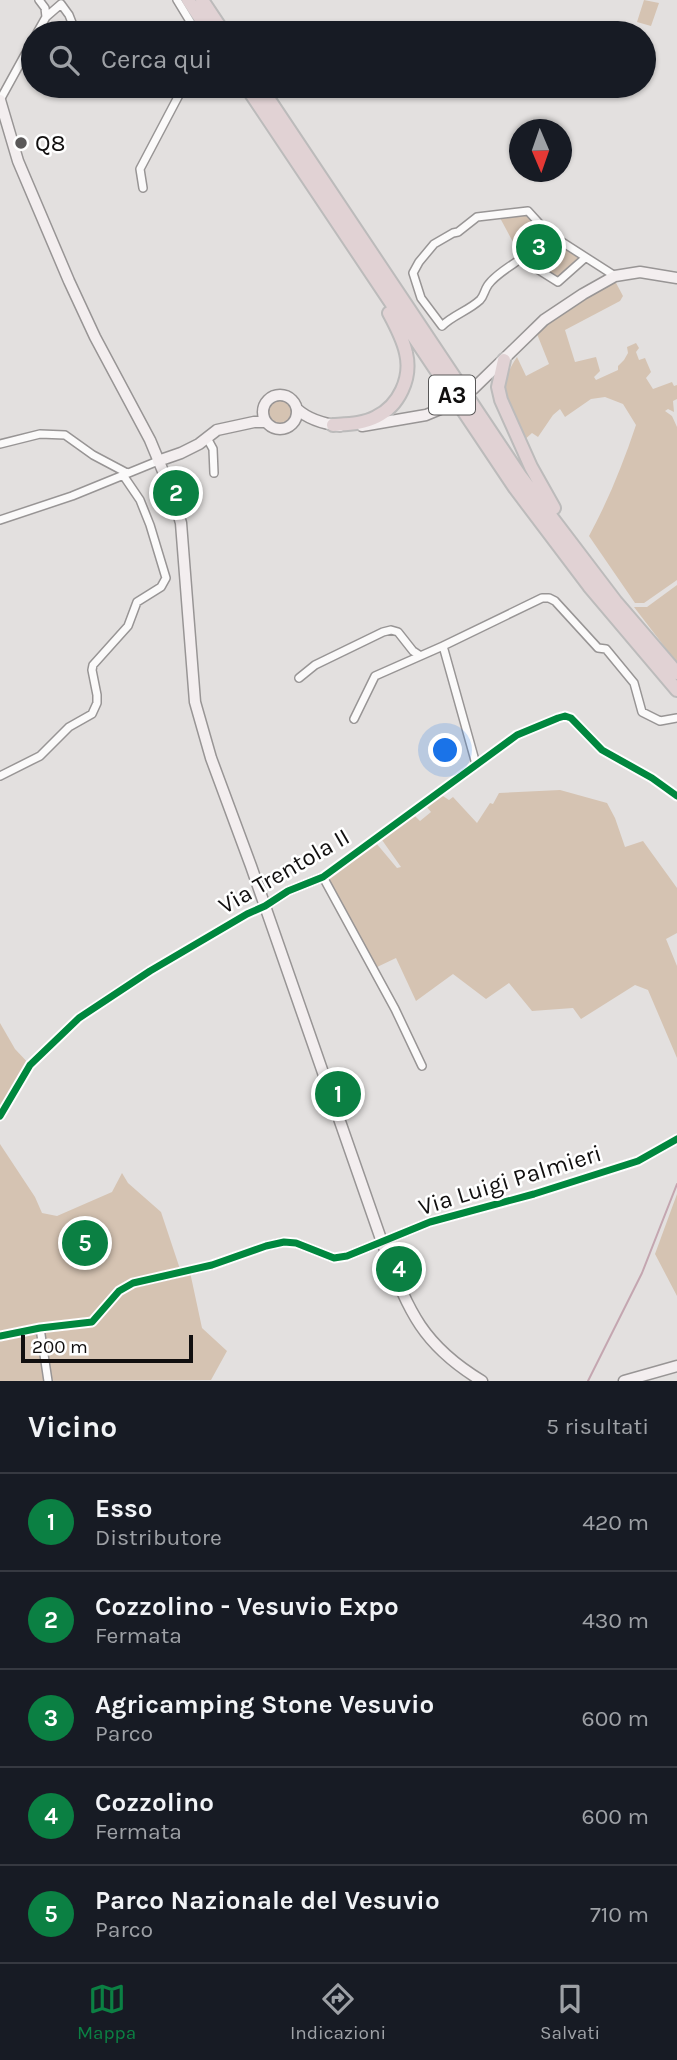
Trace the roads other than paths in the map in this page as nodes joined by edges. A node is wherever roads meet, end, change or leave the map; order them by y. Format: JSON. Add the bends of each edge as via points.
{"nodes":[{"id":1,"x":39,"y":0,"type":"edge"},
{"id":2,"x":177,"y":0,"type":"edge"},
{"id":3,"x":188,"y":0,"type":"edge"},
{"id":4,"x":202,"y":0,"type":"edge"},
{"id":5,"x":46,"y":17,"type":"junction"},
{"id":6,"x":44,"y":21,"type":"edge"},
{"id":7,"x":71,"y":21,"type":"edge"},
{"id":8,"x":190,"y":21,"type":"edge"},
{"id":9,"x":202,"y":21,"type":"edge"},
{"id":10,"x":216,"y":21,"type":"edge"},
{"id":11,"x":21,"y":62,"type":"edge"},
{"id":12,"x":177,"y":98,"type":"edge"},
{"id":13,"x":254,"y":98,"type":"edge"},
{"id":14,"x":268,"y":98,"type":"edge"},
{"id":15,"x":0,"y":100,"type":"edge"},
{"id":16,"x":143,"y":188,"type":"dead end"},
{"id":17,"x":346,"y":237,"type":"junction"},
{"id":18,"x":586,"y":258,"type":"junction"},
{"id":19,"x":615,"y":276,"type":"junction"},
{"id":20,"x":677,"y":278,"type":"edge"},
{"id":21,"x":505,"y":360,"type":"junction"},
{"id":22,"x":473,"y":389,"type":"dead end"},
{"id":23,"x":450,"y":405,"type":"dead end"},
{"id":24,"x":297,"y":409,"type":"junction"},
{"id":25,"x":264,"y":417,"type":"junction"},
{"id":26,"x":294,"y":422,"type":"junction"},
{"id":27,"x":327,"y":424,"type":"junction"},
{"id":28,"x":207,"y":438,"type":"junction"},
{"id":29,"x":0,"y":444,"type":"edge"},
{"id":30,"x":158,"y":461,"type":"junction"},
{"id":31,"x":214,"y":473,"type":"dead end"},
{"id":32,"x":125,"y":474,"type":"junction"},
{"id":33,"x":0,"y":520,"type":"edge"},
{"id":34,"x":616,"y":602,"type":"junction"},
{"id":35,"x":443,"y":646,"type":"junction"},
{"id":36,"x":419,"y":655,"type":"junction"},
{"id":37,"x":677,"y":673,"type":"edge"},
{"id":38,"x":299,"y":678,"type":"dead end"},
{"id":39,"x":677,"y":690,"type":"edge"},
{"id":40,"x":677,"y":718,"type":"edge"},
{"id":41,"x":354,"y":719,"type":"dead end"},
{"id":42,"x":476,"y":764,"type":"junction"},
{"id":43,"x":0,"y":776,"type":"edge"},
{"id":44,"x":677,"y":796,"type":"edge"},
{"id":45,"x":323,"y":877,"type":"junction"},
{"id":46,"x":265,"y":906,"type":"junction"},
{"id":47,"x":422,"y":1066,"type":"dead end"},
{"id":48,"x":0,"y":1116,"type":"edge"},
{"id":49,"x":677,"y":1139,"type":"edge"},
{"id":50,"x":382,"y":1242,"type":"junction"},
{"id":51,"x":40,"y":1328,"type":"junction"},
{"id":52,"x":0,"y":1336,"type":"edge"},
{"id":53,"x":677,"y":1366,"type":"edge"},
{"id":54,"x":48,"y":1381,"type":"edge"},
{"id":55,"x":482,"y":1381,"type":"edge"},
{"id":56,"x":624,"y":1381,"type":"edge"}],
"edges":[{"from":1,"to":5,"type":"street"},
{"from":2,"to":8,"type":"street"},
{"from":3,"to":9,"type":"highway"},
{"from":4,"to":10,"type":"highway"},
{"from":5,"to":6,"type":"street"},
{"from":5,"to":7,"type":"street","via":[[61,4]]},
{"from":11,"to":15,"type":"street"},
{"from":12,"to":16,"type":"street","via":[[140,169]]},
{"from":13,"to":17,"type":"highway","number":"A3"},
{"from":14,"to":34,"type":"highway","number":"A3","via":[[521,477]]},
{"from":15,"to":30,"type":"main road","via":[[18,161],[69,281]]},
{"from":17,"to":27,"type":"highway","via":[[401,336],[407,371],[398,398],[376,417]]},
{"from":17,"to":39,"type":"highway","number":"A3","via":[[515,488],[589,586]]},
{"from":18,"to":18,"type":"street","via":[[548,233],[528,211],[477,217],[434,244],[412,273],[421,298],[442,326],[483,297],[491,282],[519,260],[558,282]]},
{"from":18,"to":19,"type":"street"},
{"from":19,"to":20,"type":"main road","via":[[640,272]]},
{"from":19,"to":21,"type":"main road","via":[[544,320]]},
{"from":21,"to":22,"type":"main road"},
{"from":21,"to":34,"type":"highway","via":[[498,387],[501,400],[531,467],[547,499]]},
{"from":23,"to":27,"type":"main road","via":[[396,421],[349,427]]},
{"from":24,"to":25,"type":"main road","via":[[291,398],[278,394],[267,400]]},
{"from":24,"to":26,"type":"main road"},
{"from":24,"to":27,"type":"main road"},
{"from":25,"to":26,"type":"main road","via":[[270,426],[283,429]]},
{"from":25,"to":28,"type":"main road","via":[[217,430]]},
{"from":26,"to":27,"type":"main road"},
{"from":28,"to":30,"type":"main road"},
{"from":28,"to":31,"type":"street","via":[[213,449]]},
{"from":29,"to":32,"type":"street","via":[[40,434],[65,435]]},
{"from":30,"to":32,"type":"street"},
{"from":30,"to":46,"type":"main road","via":[[181,523],[195,702]]},
{"from":32,"to":33,"type":"street"},
{"from":32,"to":43,"type":"street","via":[[150,526],[165,583],[137,602],[128,626],[93,665],[97,703],[92,714],[69,727],[40,756]]},
{"from":34,"to":37,"type":"highway","number":"A3"},
{"from":35,"to":36,"type":"street"},
{"from":35,"to":40,"type":"street","via":[[549,598],[598,648],[606,649],[634,683],[642,712],[660,721]]},
{"from":35,"to":42,"type":"street"},
{"from":36,"to":38,"type":"street","via":[[398,632],[383,632],[315,665]]},
{"from":36,"to":41,"type":"street","via":[[375,676]]},
{"from":42,"to":44,"type":"street","name":"Via Trentola II","via":[[517,735],[565,716],[602,750]]},
{"from":42,"to":45,"type":"street","name":"Via Trentola II"},
{"from":45,"to":46,"type":"street","name":"Via Trentola II"},
{"from":45,"to":47,"type":"street"},
{"from":46,"to":48,"type":"street","name":"Via Trentola II","via":[[150,971],[79,1018],[30,1065]]},
{"from":46,"to":50,"type":"main road"},
{"from":49,"to":50,"type":"street","name":"Via Luigi Palmieri","via":[[638,1161],[439,1219]]},
{"from":50,"to":51,"type":"street","name":"Via Luigi Palmieri","via":[[334,1258],[291,1242],[272,1244],[212,1265],[133,1283],[118,1291],[92,1322]]},
{"from":50,"to":55,"type":"main road","via":[[421,1328],[441,1351]]},
{"from":51,"to":52,"type":"street","name":"Via Luigi Palmieri"},
{"from":51,"to":54,"type":"street"},
{"from":53,"to":56,"type":"main road"}]}
